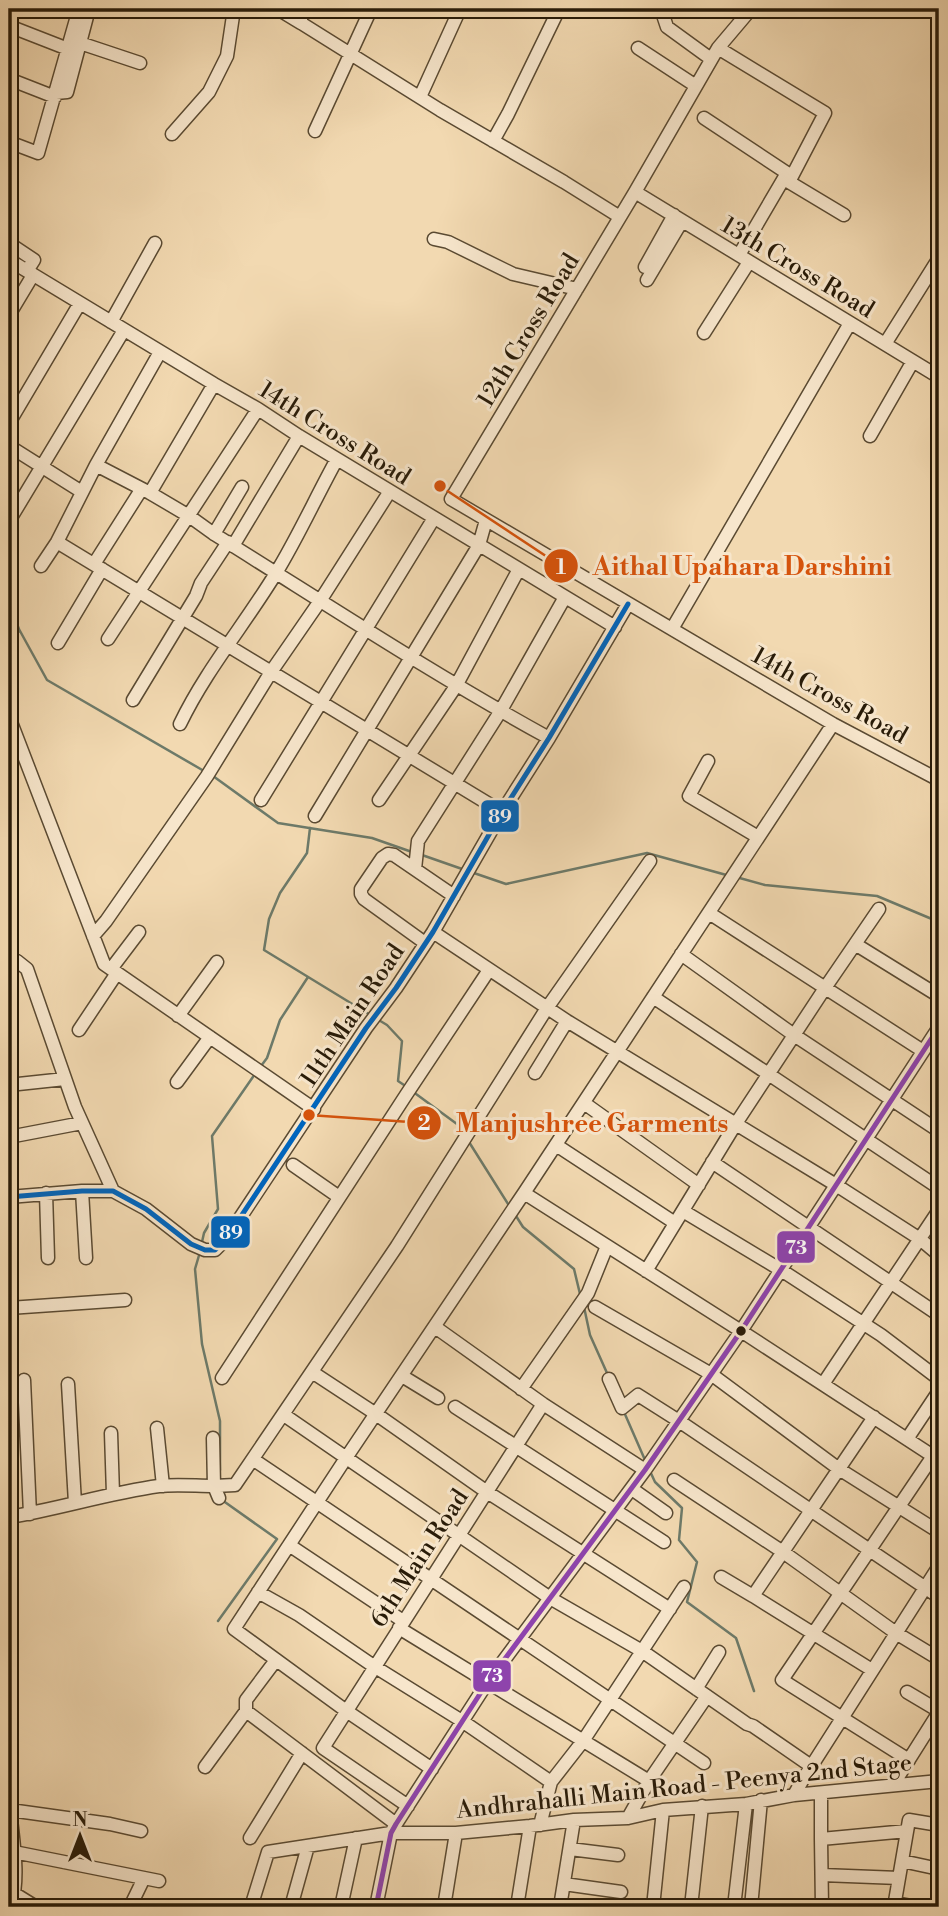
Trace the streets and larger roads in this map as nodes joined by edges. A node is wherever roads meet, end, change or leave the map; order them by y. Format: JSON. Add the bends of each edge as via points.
{"nodes":[{"id":1,"x":79,"y":9,"type":"edge"},
{"id":2,"x":89,"y":9,"type":"edge"},
{"id":3,"x":234,"y":9,"type":"edge"},
{"id":4,"x":278,"y":9,"type":"edge"},
{"id":5,"x":301,"y":9,"type":"edge"},
{"id":6,"x":371,"y":9,"type":"edge"},
{"id":7,"x":460,"y":9,"type":"edge"},
{"id":8,"x":559,"y":9,"type":"edge"},
{"id":9,"x":661,"y":9,"type":"edge"},
{"id":10,"x":751,"y":9,"type":"edge"},
{"id":11,"x":934,"y":9,"type":"edge"},
{"id":12,"x":939,"y":12,"type":"edge"},
{"id":13,"x":301,"y":23,"type":"junction"},
{"id":14,"x":9,"y":26,"type":"edge"},
{"id":15,"x":74,"y":46,"type":"junction"},
{"id":16,"x":638,"y":48,"type":"dead end"},
{"id":17,"x":351,"y":52,"type":"junction"},
{"id":18,"x":715,"y":54,"type":"junction"},
{"id":19,"x":140,"y":62,"type":"dead end"},
{"id":20,"x":9,"y":79,"type":"edge"},
{"id":21,"x":696,"y":86,"type":"junction"},
{"id":22,"x":55,"y":95,"type":"junction"},
{"id":23,"x":420,"y":97,"type":"junction"},
{"id":24,"x":704,"y":118,"type":"dead end"},
{"id":25,"x":315,"y":131,"type":"dead end"},
{"id":26,"x":172,"y":134,"type":"dead end"},
{"id":27,"x":494,"y":141,"type":"junction"},
{"id":28,"x":9,"y":142,"type":"edge"},
{"id":29,"x":635,"y":192,"type":"junction"},
{"id":30,"x":844,"y":215,"type":"dead end"},
{"id":31,"x":620,"y":218,"type":"junction"},
{"id":32,"x":678,"y":218,"type":"junction"},
{"id":33,"x":434,"y":239,"type":"dead end"},
{"id":34,"x":155,"y":243,"type":"dead end"},
{"id":35,"x":13,"y":246,"type":"dead end"},
{"id":36,"x":939,"y":257,"type":"edge"},
{"id":37,"x":744,"y":258,"type":"junction"},
{"id":38,"x":9,"y":260,"type":"edge"},
{"id":39,"x":645,"y":267,"type":"dead end"},
{"id":40,"x":30,"y":273,"type":"junction"},
{"id":41,"x":647,"y":280,"type":"dead end"},
{"id":42,"x":577,"y":289,"type":"junction"},
{"id":43,"x":80,"y":303,"type":"junction"},
{"id":44,"x":9,"y":315,"type":"edge"},
{"id":45,"x":111,"y":322,"type":"junction"},
{"id":46,"x":850,"y":323,"type":"junction"},
{"id":47,"x":124,"y":330,"type":"junction"},
{"id":48,"x":704,"y":333,"type":"dead end"},
{"id":49,"x":884,"y":344,"type":"junction"},
{"id":50,"x":160,"y":352,"type":"junction"},
{"id":51,"x":913,"y":361,"type":"junction"},
{"id":52,"x":939,"y":377,"type":"edge"},
{"id":53,"x":214,"y":384,"type":"junction"},
{"id":54,"x":258,"y":409,"type":"junction"},
{"id":55,"x":9,"y":423,"type":"edge"},
{"id":56,"x":299,"y":436,"type":"junction"},
{"id":57,"x":870,"y":436,"type":"dead end"},
{"id":58,"x":9,"y":446,"type":"edge"},
{"id":59,"x":337,"y":459,"type":"junction"},
{"id":60,"x":96,"y":465,"type":"junction"},
{"id":61,"x":42,"y":467,"type":"junction"},
{"id":62,"x":242,"y":487,"type":"dead end"},
{"id":63,"x":390,"y":491,"type":"junction"},
{"id":64,"x":82,"y":492,"type":"junction"},
{"id":65,"x":145,"y":492,"type":"junction"},
{"id":66,"x":189,"y":516,"type":"junction"},
{"id":67,"x":434,"y":518,"type":"junction"},
{"id":68,"x":486,"y":520,"type":"junction"},
{"id":69,"x":9,"y":521,"type":"edge"},
{"id":70,"x":214,"y":534,"type":"junction"},
{"id":71,"x":57,"y":542,"type":"junction"},
{"id":72,"x":230,"y":544,"type":"junction"},
{"id":73,"x":479,"y":545,"type":"junction"},
{"id":74,"x":41,"y":566,"type":"dead end"},
{"id":75,"x":98,"y":567,"type":"junction"},
{"id":76,"x":519,"y":569,"type":"junction"},
{"id":77,"x":276,"y":573,"type":"junction"},
{"id":78,"x":139,"y":592,"type":"junction"},
{"id":79,"x":565,"y":597,"type":"junction"},
{"id":80,"x":320,"y":601,"type":"junction"},
{"id":81,"x":628,"y":604,"type":"junction"},
{"id":82,"x":182,"y":618,"type":"junction"},
{"id":83,"x":615,"y":627,"type":"junction"},
{"id":84,"x":366,"y":629,"type":"junction"},
{"id":85,"x":672,"y":629,"type":"junction"},
{"id":86,"x":108,"y":639,"type":"dead end"},
{"id":87,"x":58,"y":643,"type":"dead end"},
{"id":88,"x":227,"y":645,"type":"junction"},
{"id":89,"x":410,"y":658,"type":"junction"},
{"id":90,"x":271,"y":672,"type":"junction"},
{"id":91,"x":456,"y":686,"type":"junction"},
{"id":92,"x":133,"y":700,"type":"dead end"},
{"id":93,"x":322,"y":702,"type":"junction"},
{"id":94,"x":500,"y":712,"type":"junction"},
{"id":95,"x":9,"y":717,"type":"edge"},
{"id":96,"x":180,"y":724,"type":"dead end"},
{"id":97,"x":833,"y":724,"type":"junction"},
{"id":98,"x":367,"y":729,"type":"junction"},
{"id":99,"x":549,"y":738,"type":"junction"},
{"id":100,"x":410,"y":756,"type":"junction"},
{"id":101,"x":708,"y":761,"type":"dead end"},
{"id":102,"x":939,"y":780,"type":"edge"},
{"id":103,"x":456,"y":783,"type":"junction"},
{"id":104,"x":261,"y":800,"type":"dead end"},
{"id":105,"x":379,"y":800,"type":"dead end"},
{"id":106,"x":502,"y":812,"type":"junction"},
{"id":107,"x":314,"y":816,"type":"dead end"},
{"id":108,"x":758,"y":837,"type":"junction"},
{"id":109,"x":650,"y":861,"type":"dead end"},
{"id":110,"x":415,"y":869,"type":"junction"},
{"id":111,"x":454,"y":897,"type":"junction"},
{"id":112,"x":878,"y":909,"type":"dead end"},
{"id":113,"x":709,"y":913,"type":"junction"},
{"id":114,"x":139,"y":932,"type":"dead end"},
{"id":115,"x":433,"y":932,"type":"junction"},
{"id":116,"x":93,"y":936,"type":"junction"},
{"id":117,"x":425,"y":943,"type":"junction"},
{"id":118,"x":855,"y":944,"type":"junction"},
{"id":119,"x":681,"y":954,"type":"junction"},
{"id":120,"x":9,"y":961,"type":"edge"},
{"id":121,"x":217,"y":962,"type":"dead end"},
{"id":122,"x":489,"y":970,"type":"junction"},
{"id":123,"x":114,"y":971,"type":"junction"},
{"id":124,"x":825,"y":988,"type":"junction"},
{"id":125,"x":939,"y":996,"type":"edge"},
{"id":126,"x":653,"y":998,"type":"junction"},
{"id":127,"x":547,"y":1008,"type":"junction"},
{"id":128,"x":178,"y":1016,"type":"junction"},
{"id":129,"x":567,"y":1021,"type":"junction"},
{"id":130,"x":939,"y":1027,"type":"edge"},
{"id":131,"x":79,"y":1030,"type":"dead end"},
{"id":132,"x":794,"y":1035,"type":"junction"},
{"id":133,"x":210,"y":1037,"type":"junction"},
{"id":134,"x":923,"y":1051,"type":"junction"},
{"id":135,"x":617,"y":1052,"type":"junction"},
{"id":136,"x":535,"y":1073,"type":"dead end"},
{"id":137,"x":768,"y":1074,"type":"junction"},
{"id":138,"x":65,"y":1079,"type":"junction"},
{"id":139,"x":177,"y":1082,"type":"dead end"},
{"id":140,"x":9,"y":1085,"type":"edge"},
{"id":141,"x":892,"y":1099,"type":"junction"},
{"id":142,"x":584,"y":1103,"type":"junction"},
{"id":143,"x":314,"y":1109,"type":"junction"},
{"id":144,"x":82,"y":1123,"type":"junction"},
{"id":145,"x":735,"y":1125,"type":"junction"},
{"id":146,"x":939,"y":1131,"type":"edge"},
{"id":147,"x":9,"y":1137,"type":"edge"},
{"id":148,"x":866,"y":1139,"type":"junction"},
{"id":149,"x":556,"y":1146,"type":"junction"},
{"id":150,"x":712,"y":1163,"type":"junction"},
{"id":151,"x":293,"y":1165,"type":"dead end"},
{"id":152,"x":699,"y":1185,"type":"junction"},
{"id":153,"x":835,"y":1185,"type":"junction"},
{"id":154,"x":939,"y":1188,"type":"edge"},
{"id":155,"x":82,"y":1191,"type":"junction"},
{"id":156,"x":113,"y":1191,"type":"junction"},
{"id":157,"x":46,"y":1193,"type":"junction"},
{"id":158,"x":524,"y":1193,"type":"junction"},
{"id":159,"x":9,"y":1197,"type":"edge"},
{"id":160,"x":340,"y":1197,"type":"junction"},
{"id":161,"x":939,"y":1210,"type":"edge"},
{"id":162,"x":683,"y":1211,"type":"junction"},
{"id":163,"x":675,"y":1223,"type":"junction"},
{"id":164,"x":809,"y":1226,"type":"junction"},
{"id":165,"x":920,"y":1239,"type":"junction"},
{"id":166,"x":607,"y":1246,"type":"junction"},
{"id":167,"x":939,"y":1255,"type":"edge"},
{"id":168,"x":48,"y":1258,"type":"dead end"},
{"id":169,"x":86,"y":1258,"type":"dead end"},
{"id":170,"x":781,"y":1270,"type":"junction"},
{"id":171,"x":646,"y":1271,"type":"junction"},
{"id":172,"x":891,"y":1282,"type":"junction"},
{"id":173,"x":125,"y":1300,"type":"dead end"},
{"id":174,"x":595,"y":1307,"type":"dead end"},
{"id":175,"x":9,"y":1308,"type":"edge"},
{"id":176,"x":939,"y":1315,"type":"edge"},
{"id":177,"x":862,"y":1323,"type":"junction"},
{"id":178,"x":435,"y":1327,"type":"junction"},
{"id":179,"x":741,"y":1331,"type":"junction"},
{"id":180,"x":312,"y":1372,"type":"junction"},
{"id":181,"x":711,"y":1374,"type":"junction"},
{"id":182,"x":402,"y":1376,"type":"junction"},
{"id":183,"x":222,"y":1378,"type":"dead end"},
{"id":184,"x":609,"y":1379,"type":"dead end"},
{"id":185,"x":939,"y":1379,"type":"edge"},
{"id":186,"x":24,"y":1380,"type":"dead end"},
{"id":187,"x":68,"y":1384,"type":"dead end"},
{"id":188,"x":823,"y":1384,"type":"junction"},
{"id":189,"x":522,"y":1389,"type":"junction"},
{"id":190,"x":939,"y":1391,"type":"edge"},
{"id":191,"x":438,"y":1398,"type":"dead end"},
{"id":192,"x":543,"y":1404,"type":"junction"},
{"id":193,"x":454,"y":1407,"type":"dead end"},
{"id":194,"x":376,"y":1414,"type":"junction"},
{"id":195,"x":284,"y":1415,"type":"junction"},
{"id":196,"x":874,"y":1417,"type":"junction"},
{"id":197,"x":679,"y":1421,"type":"junction"},
{"id":198,"x":157,"y":1428,"type":"dead end"},
{"id":199,"x":111,"y":1433,"type":"dead end"},
{"id":200,"x":213,"y":1438,"type":"dead end"},
{"id":201,"x":907,"y":1439,"type":"junction"},
{"id":202,"x":516,"y":1447,"type":"junction"},
{"id":203,"x":346,"y":1458,"type":"junction"},
{"id":204,"x":936,"y":1458,"type":"edge"},
{"id":205,"x":254,"y":1460,"type":"junction"},
{"id":206,"x":839,"y":1469,"type":"junction"},
{"id":207,"x":645,"y":1470,"type":"junction"},
{"id":208,"x":674,"y":1480,"type":"dead end"},
{"id":209,"x":163,"y":1486,"type":"junction"},
{"id":210,"x":632,"y":1489,"type":"junction"},
{"id":211,"x":217,"y":1492,"type":"junction"},
{"id":212,"x":487,"y":1492,"type":"junction"},
{"id":213,"x":113,"y":1494,"type":"junction"},
{"id":214,"x":318,"y":1502,"type":"junction"},
{"id":215,"x":75,"y":1503,"type":"junction"},
{"id":216,"x":899,"y":1507,"type":"junction"},
{"id":217,"x":615,"y":1510,"type":"junction"},
{"id":218,"x":811,"y":1510,"type":"junction"},
{"id":219,"x":30,"y":1514,"type":"junction"},
{"id":220,"x":666,"y":1514,"type":"dead end"},
{"id":221,"x":9,"y":1517,"type":"edge"},
{"id":222,"x":939,"y":1532,"type":"edge"},
{"id":223,"x":459,"y":1534,"type":"junction"},
{"id":224,"x":664,"y":1542,"type":"dead end"},
{"id":225,"x":289,"y":1545,"type":"junction"},
{"id":226,"x":871,"y":1549,"type":"junction"},
{"id":227,"x":783,"y":1552,"type":"junction"},
{"id":228,"x":583,"y":1554,"type":"junction"},
{"id":229,"x":939,"y":1566,"type":"edge"},
{"id":230,"x":721,"y":1577,"type":"dead end"},
{"id":231,"x":430,"y":1579,"type":"junction"},
{"id":232,"x":684,"y":1587,"type":"dead end"},
{"id":233,"x":926,"y":1588,"type":"junction"},
{"id":234,"x":258,"y":1592,"type":"junction"},
{"id":235,"x":841,"y":1594,"type":"junction"},
{"id":236,"x":753,"y":1596,"type":"junction"},
{"id":237,"x":939,"y":1597,"type":"edge"},
{"id":238,"x":550,"y":1598,"type":"junction"},
{"id":239,"x":670,"y":1609,"type":"junction"},
{"id":240,"x":401,"y":1624,"type":"junction"},
{"id":241,"x":896,"y":1633,"type":"junction"},
{"id":242,"x":814,"y":1634,"type":"junction"},
{"id":243,"x":520,"y":1639,"type":"junction"},
{"id":244,"x":642,"y":1651,"type":"junction"},
{"id":245,"x":719,"y":1652,"type":"dead end"},
{"id":246,"x":939,"y":1659,"type":"edge"},
{"id":247,"x":276,"y":1660,"type":"junction"},
{"id":248,"x":374,"y":1665,"type":"junction"},
{"id":249,"x":872,"y":1670,"type":"junction"},
{"id":250,"x":487,"y":1683,"type":"junction"},
{"id":251,"x":702,"y":1692,"type":"junction"},
{"id":252,"x":907,"y":1692,"type":"dead end"},
{"id":253,"x":611,"y":1699,"type":"junction"},
{"id":254,"x":345,"y":1710,"type":"junction"},
{"id":255,"x":246,"y":1711,"type":"junction"},
{"id":256,"x":939,"y":1712,"type":"edge"},
{"id":257,"x":842,"y":1719,"type":"junction"},
{"id":258,"x":462,"y":1721,"type":"junction"},
{"id":259,"x":583,"y":1741,"type":"junction"},
{"id":260,"x":676,"y":1743,"type":"junction"},
{"id":261,"x":302,"y":1753,"type":"junction"},
{"id":262,"x":909,"y":1759,"type":"junction"},
{"id":263,"x":704,"y":1763,"type":"dead end"},
{"id":264,"x":811,"y":1766,"type":"junction"},
{"id":265,"x":205,"y":1767,"type":"dead end"},
{"id":266,"x":432,"y":1769,"type":"junction"},
{"id":267,"x":649,"y":1781,"type":"junction"},
{"id":268,"x":939,"y":1781,"type":"edge"},
{"id":269,"x":551,"y":1782,"type":"junction"},
{"id":270,"x":893,"y":1785,"type":"junction"},
{"id":271,"x":821,"y":1793,"type":"junction"},
{"id":272,"x":794,"y":1795,"type":"junction"},
{"id":273,"x":761,"y":1800,"type":"junction"},
{"id":274,"x":746,"y":1804,"type":"junction"},
{"id":275,"x":408,"y":1806,"type":"junction"},
{"id":276,"x":702,"y":1806,"type":"junction"},
{"id":277,"x":9,"y":1808,"type":"edge"},
{"id":278,"x":663,"y":1810,"type":"junction"},
{"id":279,"x":628,"y":1818,"type":"junction"},
{"id":280,"x":574,"y":1820,"type":"junction"},
{"id":281,"x":535,"y":1825,"type":"junction"},
{"id":282,"x":939,"y":1825,"type":"edge"},
{"id":283,"x":393,"y":1828,"type":"junction"},
{"id":284,"x":141,"y":1830,"type":"dead end"},
{"id":285,"x":908,"y":1831,"type":"junction"},
{"id":286,"x":456,"y":1832,"type":"junction"},
{"id":287,"x":250,"y":1838,"type":"dead end"},
{"id":288,"x":356,"y":1838,"type":"junction"},
{"id":289,"x":821,"y":1839,"type":"junction"},
{"id":290,"x":308,"y":1846,"type":"junction"},
{"id":291,"x":570,"y":1849,"type":"junction"},
{"id":292,"x":15,"y":1852,"type":"junction"},
{"id":293,"x":618,"y":1855,"type":"dead end"},
{"id":294,"x":902,"y":1861,"type":"junction"},
{"id":295,"x":939,"y":1868,"type":"edge"},
{"id":296,"x":822,"y":1875,"type":"junction"},
{"id":297,"x":144,"y":1878,"type":"junction"},
{"id":298,"x":899,"y":1878,"type":"junction"},
{"id":299,"x":159,"y":1881,"type":"dead end"},
{"id":300,"x":564,"y":1884,"type":"junction"},
{"id":301,"x":621,"y":1892,"type":"dead end"},
{"id":302,"x":12,"y":1893,"type":"edge"},
{"id":303,"x":894,"y":1905,"type":"edge"},
{"id":304,"x":11,"y":1907,"type":"edge"},
{"id":305,"x":36,"y":1907,"type":"edge"},
{"id":306,"x":130,"y":1907,"type":"edge"},
{"id":307,"x":251,"y":1907,"type":"edge"},
{"id":308,"x":291,"y":1907,"type":"edge"},
{"id":309,"x":341,"y":1907,"type":"edge"},
{"id":310,"x":376,"y":1907,"type":"edge"},
{"id":311,"x":444,"y":1907,"type":"edge"},
{"id":312,"x":517,"y":1907,"type":"edge"},
{"id":313,"x":560,"y":1907,"type":"edge"},
{"id":314,"x":653,"y":1907,"type":"edge"},
{"id":315,"x":691,"y":1907,"type":"edge"},
{"id":316,"x":734,"y":1907,"type":"edge"},
{"id":317,"x":751,"y":1907,"type":"edge"},
{"id":318,"x":822,"y":1907,"type":"edge"},
{"id":319,"x":916,"y":1907,"type":"edge"}],
"edges":[{"from":1,"to":15,"type":"street"},
{"from":2,"to":15,"type":"street"},
{"from":3,"to":26,"type":"street","via":[[227,56],[209,92]]},
{"from":4,"to":13,"type":"street"},
{"from":5,"to":13,"type":"street"},
{"from":6,"to":17,"type":"street"},
{"from":7,"to":23,"type":"street"},
{"from":8,"to":27,"type":"street"},
{"from":9,"to":18,"type":"street","via":[[667,27]]},
{"from":10,"to":18,"type":"street","name":"12th Cross Road"},
{"from":11,"to":12,"type":"street"},
{"from":13,"to":17,"type":"street"},
{"from":14,"to":15,"type":"street"},
{"from":15,"to":19,"type":"street"},
{"from":15,"to":22,"type":"street"},
{"from":16,"to":21,"type":"street"},
{"from":17,"to":23,"type":"street"},
{"from":17,"to":25,"type":"street"},
{"from":18,"to":21,"type":"street","name":"12th Cross Road"},
{"from":18,"to":30,"type":"street","via":[[825,113],[789,182]]},
{"from":20,"to":22,"type":"street"},
{"from":21,"to":29,"type":"street","name":"12th Cross Road"},
{"from":22,"to":28,"type":"street","via":[[38,153]]},
{"from":23,"to":27,"type":"street"},
{"from":24,"to":37,"type":"street","via":[[787,173]]},
{"from":27,"to":31,"type":"street"},
{"from":29,"to":31,"type":"street","name":"12th Cross Road"},
{"from":29,"to":32,"type":"street","name":"13th Cross Road"},
{"from":31,"to":42,"type":"street","name":"12th Cross Road"},
{"from":32,"to":37,"type":"street","name":"13th Cross Road"},
{"from":32,"to":39,"type":"street"},
{"from":32,"to":41,"type":"street"},
{"from":33,"to":42,"type":"street","via":[[513,274]]},
{"from":34,"to":45,"type":"street"},
{"from":35,"to":40,"type":"street","via":[[34,260]]},
{"from":36,"to":49,"type":"street"},
{"from":37,"to":46,"type":"street","name":"13th Cross Road"},
{"from":37,"to":48,"type":"street"},
{"from":38,"to":40,"type":"street","name":"14th Cross Road"},
{"from":40,"to":43,"type":"street","name":"14th Cross Road"},
{"from":40,"to":44,"type":"street"},
{"from":42,"to":68,"type":"street","name":"12th Cross Road","via":[[451,499]]},
{"from":43,"to":45,"type":"street","name":"14th Cross Road"},
{"from":43,"to":55,"type":"street"},
{"from":45,"to":47,"type":"street","name":"14th Cross Road"},
{"from":46,"to":49,"type":"street","name":"13th Cross Road"},
{"from":46,"to":85,"type":"street"},
{"from":47,"to":50,"type":"street","name":"14th Cross Road"},
{"from":47,"to":61,"type":"street"},
{"from":49,"to":51,"type":"street","name":"13th Cross Road"},
{"from":50,"to":53,"type":"street","name":"14th Cross Road"},
{"from":50,"to":60,"type":"street"},
{"from":51,"to":52,"type":"street","name":"13th Cross Road"},
{"from":51,"to":57,"type":"street"},
{"from":53,"to":54,"type":"street","name":"14th Cross Road"},
{"from":53,"to":65,"type":"street"},
{"from":54,"to":56,"type":"street","name":"14th Cross Road"},
{"from":54,"to":66,"type":"street"},
{"from":56,"to":59,"type":"street","name":"14th Cross Road"},
{"from":56,"to":72,"type":"street"},
{"from":58,"to":61,"type":"street"},
{"from":59,"to":63,"type":"street","name":"14th Cross Road"},
{"from":59,"to":77,"type":"street"},
{"from":60,"to":64,"type":"street"},
{"from":60,"to":65,"type":"street"},
{"from":61,"to":64,"type":"street"},
{"from":61,"to":69,"type":"street"},
{"from":62,"to":70,"type":"street"},
{"from":63,"to":67,"type":"street","name":"14th Cross Road"},
{"from":63,"to":80,"type":"street"},
{"from":64,"to":71,"type":"street"},
{"from":65,"to":66,"type":"street"},
{"from":65,"to":75,"type":"street"},
{"from":66,"to":70,"type":"street"},
{"from":66,"to":78,"type":"street"},
{"from":67,"to":73,"type":"street","name":"14th Cross Road"},
{"from":67,"to":84,"type":"street"},
{"from":68,"to":73,"type":"street"},
{"from":68,"to":81,"type":"street","name":"12th Cross Road"},
{"from":70,"to":72,"type":"street"},
{"from":71,"to":74,"type":"street"},
{"from":71,"to":75,"type":"street"},
{"from":72,"to":77,"type":"street"},
{"from":72,"to":82,"type":"street"},
{"from":73,"to":76,"type":"street","name":"14th Cross Road"},
{"from":73,"to":89,"type":"street"},
{"from":75,"to":78,"type":"street"},
{"from":75,"to":87,"type":"street"},
{"from":76,"to":79,"type":"street","name":"14th Cross Road"},
{"from":76,"to":91,"type":"street"},
{"from":77,"to":80,"type":"street"},
{"from":77,"to":88,"type":"street"},
{"from":78,"to":82,"type":"street"},
{"from":78,"to":86,"type":"street"},
{"from":79,"to":83,"type":"street","name":"14th Cross Road"},
{"from":79,"to":94,"type":"street"},
{"from":80,"to":84,"type":"street"},
{"from":80,"to":90,"type":"street"},
{"from":81,"to":83,"type":"street","name":"11th Main Road"},
{"from":81,"to":85,"type":"street","name":"14th Cross Road"},
{"from":82,"to":88,"type":"street"},
{"from":82,"to":92,"type":"street"},
{"from":83,"to":99,"type":"street","name":"11th Main Road"},
{"from":84,"to":89,"type":"street"},
{"from":84,"to":93,"type":"street"},
{"from":85,"to":97,"type":"street","name":"14th Cross Road"},
{"from":88,"to":90,"type":"street"},
{"from":88,"to":96,"type":"street"},
{"from":89,"to":91,"type":"street"},
{"from":89,"to":98,"type":"street"},
{"from":90,"to":93,"type":"street"},
{"from":90,"to":116,"type":"street","via":[[207,776]]},
{"from":91,"to":94,"type":"street"},
{"from":91,"to":100,"type":"street"},
{"from":93,"to":98,"type":"street"},
{"from":93,"to":104,"type":"street"},
{"from":94,"to":99,"type":"street"},
{"from":94,"to":103,"type":"street"},
{"from":95,"to":116,"type":"street"},
{"from":97,"to":102,"type":"street","name":"14th Cross Road"},
{"from":97,"to":108,"type":"street"},
{"from":98,"to":100,"type":"street"},
{"from":98,"to":107,"type":"street"},
{"from":99,"to":106,"type":"street","name":"11th Main Road"},
{"from":100,"to":103,"type":"street"},
{"from":100,"to":105,"type":"street"},
{"from":101,"to":108,"type":"street","via":[[689,796]]},
{"from":103,"to":106,"type":"street"},
{"from":103,"to":110,"type":"street","via":[[418,841]]},
{"from":106,"to":111,"type":"street","name":"11th Main Road"},
{"from":108,"to":113,"type":"street"},
{"from":109,"to":127,"type":"street"},
{"from":110,"to":111,"type":"street"},
{"from":110,"to":117,"type":"street","via":[[388,854],[361,894]]},
{"from":111,"to":115,"type":"street","name":"11th Main Road"},
{"from":112,"to":118,"type":"street"},
{"from":113,"to":119,"type":"street"},
{"from":113,"to":124,"type":"street"},
{"from":114,"to":123,"type":"street"},
{"from":115,"to":117,"type":"street","name":"11th Main Road"},
{"from":115,"to":122,"type":"street"},
{"from":116,"to":123,"type":"street","via":[[104,964]]},
{"from":117,"to":143,"type":"street","name":"11th Main Road"},
{"from":118,"to":124,"type":"street"},
{"from":118,"to":125,"type":"street"},
{"from":119,"to":126,"type":"street"},
{"from":119,"to":132,"type":"street"},
{"from":120,"to":138,"type":"street","via":[[27,969]]},
{"from":121,"to":128,"type":"street"},
{"from":122,"to":127,"type":"street"},
{"from":122,"to":160,"type":"street"},
{"from":123,"to":128,"type":"street"},
{"from":123,"to":131,"type":"street"},
{"from":124,"to":132,"type":"street"},
{"from":124,"to":134,"type":"street"},
{"from":126,"to":135,"type":"street"},
{"from":126,"to":137,"type":"street"},
{"from":127,"to":129,"type":"street"},
{"from":127,"to":180,"type":"street"},
{"from":128,"to":133,"type":"street"},
{"from":129,"to":135,"type":"street"},
{"from":129,"to":136,"type":"street"},
{"from":130,"to":134,"type":"street"},
{"from":132,"to":137,"type":"street"},
{"from":132,"to":141,"type":"street"},
{"from":133,"to":139,"type":"street"},
{"from":133,"to":143,"type":"street"},
{"from":134,"to":141,"type":"street"},
{"from":135,"to":142,"type":"street"},
{"from":135,"to":145,"type":"street"},
{"from":137,"to":145,"type":"street"},
{"from":137,"to":148,"type":"street"},
{"from":138,"to":140,"type":"street"},
{"from":138,"to":144,"type":"street"},
{"from":141,"to":146,"type":"street"},
{"from":141,"to":148,"type":"street"},
{"from":142,"to":149,"type":"street"},
{"from":142,"to":152,"type":"street"},
{"from":143,"to":156,"type":"street","name":"11th Main Road","via":[[215,1250],[191,1244],[146,1209]]},
{"from":144,"to":147,"type":"street"},
{"from":144,"to":156,"type":"street"},
{"from":145,"to":150,"type":"street"},
{"from":145,"to":153,"type":"street"},
{"from":148,"to":153,"type":"street"},
{"from":148,"to":154,"type":"street"},
{"from":149,"to":158,"type":"street"},
{"from":149,"to":163,"type":"street"},
{"from":150,"to":152,"type":"street"},
{"from":150,"to":164,"type":"street"},
{"from":151,"to":160,"type":"street"},
{"from":152,"to":162,"type":"street"},
{"from":153,"to":164,"type":"street"},
{"from":153,"to":165,"type":"street"},
{"from":155,"to":156,"type":"street","name":"11th Main Road"},
{"from":155,"to":157,"type":"street","name":"11th Main Road"},
{"from":155,"to":169,"type":"street"},
{"from":157,"to":159,"type":"street","name":"11th Main Road"},
{"from":157,"to":168,"type":"street"},
{"from":158,"to":166,"type":"street"},
{"from":158,"to":178,"type":"street"},
{"from":160,"to":183,"type":"street"},
{"from":161,"to":165,"type":"street"},
{"from":162,"to":163,"type":"street"},
{"from":162,"to":170,"type":"street"},
{"from":163,"to":171,"type":"street"},
{"from":164,"to":170,"type":"street"},
{"from":164,"to":172,"type":"street"},
{"from":165,"to":167,"type":"street"},
{"from":165,"to":172,"type":"street"},
{"from":166,"to":171,"type":"street"},
{"from":166,"to":189,"type":"street","via":[[588,1293]]},
{"from":170,"to":177,"type":"street"},
{"from":170,"to":179,"type":"street"},
{"from":171,"to":179,"type":"street"},
{"from":172,"to":176,"type":"street"},
{"from":172,"to":177,"type":"street"},
{"from":173,"to":175,"type":"street"},
{"from":174,"to":181,"type":"street"},
{"from":177,"to":185,"type":"street"},
{"from":177,"to":188,"type":"street"},
{"from":178,"to":182,"type":"street"},
{"from":178,"to":189,"type":"street"},
{"from":179,"to":181,"type":"street"},
{"from":179,"to":188,"type":"street"},
{"from":180,"to":194,"type":"street"},
{"from":180,"to":195,"type":"street"},
{"from":181,"to":197,"type":"street"},
{"from":181,"to":206,"type":"street"},
{"from":182,"to":191,"type":"street"},
{"from":182,"to":194,"type":"street"},
{"from":184,"to":197,"type":"street","via":[[622,1408],[638,1395]]},
{"from":186,"to":219,"type":"street"},
{"from":187,"to":215,"type":"street"},
{"from":188,"to":196,"type":"street"},
{"from":189,"to":192,"type":"street"},
{"from":190,"to":201,"type":"street"},
{"from":192,"to":202,"type":"street","name":"6th Main Road"},
{"from":192,"to":207,"type":"street"},
{"from":193,"to":202,"type":"street"},
{"from":194,"to":203,"type":"street"},
{"from":194,"to":212,"type":"street"},
{"from":195,"to":203,"type":"street"},
{"from":195,"to":205,"type":"street"},
{"from":196,"to":201,"type":"street"},
{"from":196,"to":206,"type":"street"},
{"from":197,"to":207,"type":"street"},
{"from":197,"to":218,"type":"street"},
{"from":198,"to":209,"type":"street"},
{"from":199,"to":213,"type":"street"},
{"from":200,"to":211,"type":"street"},
{"from":201,"to":204,"type":"street"},
{"from":202,"to":212,"type":"street","name":"6th Main Road"},
{"from":202,"to":217,"type":"street"},
{"from":203,"to":214,"type":"street"},
{"from":203,"to":223,"type":"street"},
{"from":204,"to":216,"type":"street"},
{"from":205,"to":211,"type":"street","via":[[235,1485]]},
{"from":205,"to":214,"type":"street"},
{"from":206,"to":216,"type":"street"},
{"from":206,"to":218,"type":"street"},
{"from":207,"to":210,"type":"street"},
{"from":208,"to":227,"type":"street"},
{"from":209,"to":211,"type":"street"},
{"from":209,"to":213,"type":"street"},
{"from":210,"to":217,"type":"street"},
{"from":210,"to":220,"type":"street"},
{"from":212,"to":223,"type":"street","name":"6th Main Road"},
{"from":212,"to":228,"type":"street"},
{"from":213,"to":215,"type":"street"},
{"from":214,"to":225,"type":"street"},
{"from":214,"to":231,"type":"street"},
{"from":215,"to":219,"type":"street"},
{"from":216,"to":222,"type":"street"},
{"from":216,"to":226,"type":"street"},
{"from":217,"to":224,"type":"street"},
{"from":217,"to":228,"type":"street"},
{"from":218,"to":226,"type":"street"},
{"from":218,"to":227,"type":"street"},
{"from":219,"to":221,"type":"street"},
{"from":223,"to":231,"type":"street","name":"6th Main Road"},
{"from":223,"to":238,"type":"street"},
{"from":225,"to":234,"type":"street"},
{"from":225,"to":240,"type":"street"},
{"from":226,"to":233,"type":"street"},
{"from":226,"to":235,"type":"street"},
{"from":227,"to":235,"type":"street"},
{"from":227,"to":236,"type":"street"},
{"from":228,"to":238,"type":"street"},
{"from":228,"to":239,"type":"street"},
{"from":229,"to":233,"type":"street"},
{"from":230,"to":236,"type":"street"},
{"from":231,"to":240,"type":"street","name":"6th Main Road"},
{"from":231,"to":243,"type":"street"},
{"from":232,"to":239,"type":"street"},
{"from":233,"to":237,"type":"street"},
{"from":233,"to":241,"type":"street"},
{"from":234,"to":247,"type":"street","via":[[234,1629]]},
{"from":234,"to":248,"type":"street"},
{"from":235,"to":241,"type":"street"},
{"from":235,"to":242,"type":"street"},
{"from":236,"to":242,"type":"street"},
{"from":238,"to":243,"type":"street"},
{"from":238,"to":244,"type":"street"},
{"from":239,"to":244,"type":"street"},
{"from":240,"to":248,"type":"street","name":"6th Main Road"},
{"from":240,"to":250,"type":"street"},
{"from":241,"to":246,"type":"street"},
{"from":241,"to":249,"type":"street"},
{"from":242,"to":249,"type":"street"},
{"from":242,"to":257,"type":"street","via":[[782,1680]]},
{"from":243,"to":250,"type":"street"},
{"from":243,"to":253,"type":"street"},
{"from":244,"to":251,"type":"street"},
{"from":244,"to":253,"type":"street"},
{"from":245,"to":251,"type":"street"},
{"from":247,"to":254,"type":"street"},
{"from":247,"to":255,"type":"street","via":[[246,1700]]},
{"from":248,"to":254,"type":"street","name":"6th Main Road"},
{"from":248,"to":258,"type":"street"},
{"from":249,"to":257,"type":"street"},
{"from":250,"to":258,"type":"street"},
{"from":250,"to":259,"type":"street"},
{"from":251,"to":260,"type":"street"},
{"from":251,"to":264,"type":"street"},
{"from":252,"to":256,"type":"street"},
{"from":253,"to":259,"type":"street"},
{"from":253,"to":260,"type":"street"},
{"from":254,"to":266,"type":"street"},
{"from":254,"to":275,"type":"street","name":"6th Main Road","via":[[323,1748]]},
{"from":255,"to":261,"type":"street"},
{"from":255,"to":265,"type":"street"},
{"from":256,"to":262,"type":"street"},
{"from":257,"to":262,"type":"street"},
{"from":257,"to":264,"type":"street"},
{"from":258,"to":266,"type":"street"},
{"from":258,"to":269,"type":"street"},
{"from":259,"to":267,"type":"street"},
{"from":259,"to":269,"type":"street"},
{"from":260,"to":263,"type":"street"},
{"from":260,"to":267,"type":"street"},
{"from":261,"to":283,"type":"street"},
{"from":261,"to":287,"type":"street"},
{"from":262,"to":270,"type":"street"},
{"from":264,"to":272,"type":"street"},
{"from":266,"to":275,"type":"street"},
{"from":267,"to":279,"type":"street"},
{"from":268,"to":270,"type":"street","name":"Andhrahalli Main Road - Peenya 2nd Stage"},
{"from":269,"to":281,"type":"street"},
{"from":270,"to":271,"type":"street","name":"Andhrahalli Main Road - Peenya 2nd Stage"},
{"from":271,"to":272,"type":"street","name":"Andhrahalli Main Road - Peenya 2nd Stage"},
{"from":271,"to":289,"type":"street"},
{"from":272,"to":273,"type":"street","name":"Andhrahalli Main Road - Peenya 2nd Stage"},
{"from":273,"to":274,"type":"street","name":"Andhrahalli Main Road - Peenya 2nd Stage"},
{"from":273,"to":317,"type":"street"},
{"from":274,"to":276,"type":"street","name":"Andhrahalli Main Road - Peenya 2nd Stage"},
{"from":274,"to":316,"type":"street"},
{"from":275,"to":283,"type":"street"},
{"from":276,"to":278,"type":"street","name":"Andhrahalli Main Road - Peenya 2nd Stage"},
{"from":276,"to":315,"type":"street"},
{"from":277,"to":284,"type":"street"},
{"from":277,"to":292,"type":"street"},
{"from":278,"to":279,"type":"street","name":"Andhrahalli Main Road - Peenya 2nd Stage"},
{"from":278,"to":314,"type":"street"},
{"from":279,"to":280,"type":"street","name":"Andhrahalli Main Road - Peenya 2nd Stage"},
{"from":280,"to":281,"type":"street","name":"Andhrahalli Main Road - Peenya 2nd Stage"},
{"from":280,"to":291,"type":"street"},
{"from":281,"to":286,"type":"street","name":"Andhrahalli Main Road - Peenya 2nd Stage"},
{"from":281,"to":312,"type":"street"},
{"from":282,"to":285,"type":"street","via":[[909,1820]]},
{"from":283,"to":286,"type":"street","name":"Andhrahalli Main Road - Peenya 2nd Stage"},
{"from":283,"to":288,"type":"street","name":"Andhrahalli Main Road - Peenya 2nd Stage"},
{"from":283,"to":310,"type":"street"},
{"from":285,"to":289,"type":"street"},
{"from":285,"to":294,"type":"street"},
{"from":286,"to":311,"type":"street"},
{"from":288,"to":290,"type":"street","name":"Andhrahalli Main Road - Peenya 2nd Stage"},
{"from":288,"to":309,"type":"street"},
{"from":289,"to":296,"type":"street"},
{"from":290,"to":307,"type":"street","name":"Andhrahalli Main Road - Peenya 2nd Stage","via":[[268,1853]]},
{"from":290,"to":308,"type":"street"},
{"from":291,"to":293,"type":"street"},
{"from":291,"to":300,"type":"street"},
{"from":292,"to":297,"type":"street"},
{"from":292,"to":302,"type":"street"},
{"from":294,"to":295,"type":"street"},
{"from":294,"to":298,"type":"street"},
{"from":296,"to":298,"type":"street"},
{"from":296,"to":318,"type":"street"},
{"from":297,"to":299,"type":"street"},
{"from":297,"to":306,"type":"street"},
{"from":298,"to":303,"type":"street"},
{"from":300,"to":301,"type":"street"},
{"from":300,"to":313,"type":"street"},
{"from":302,"to":304,"type":"street"},
{"from":302,"to":305,"type":"street"},
{"from":303,"to":319,"type":"street"}]}
